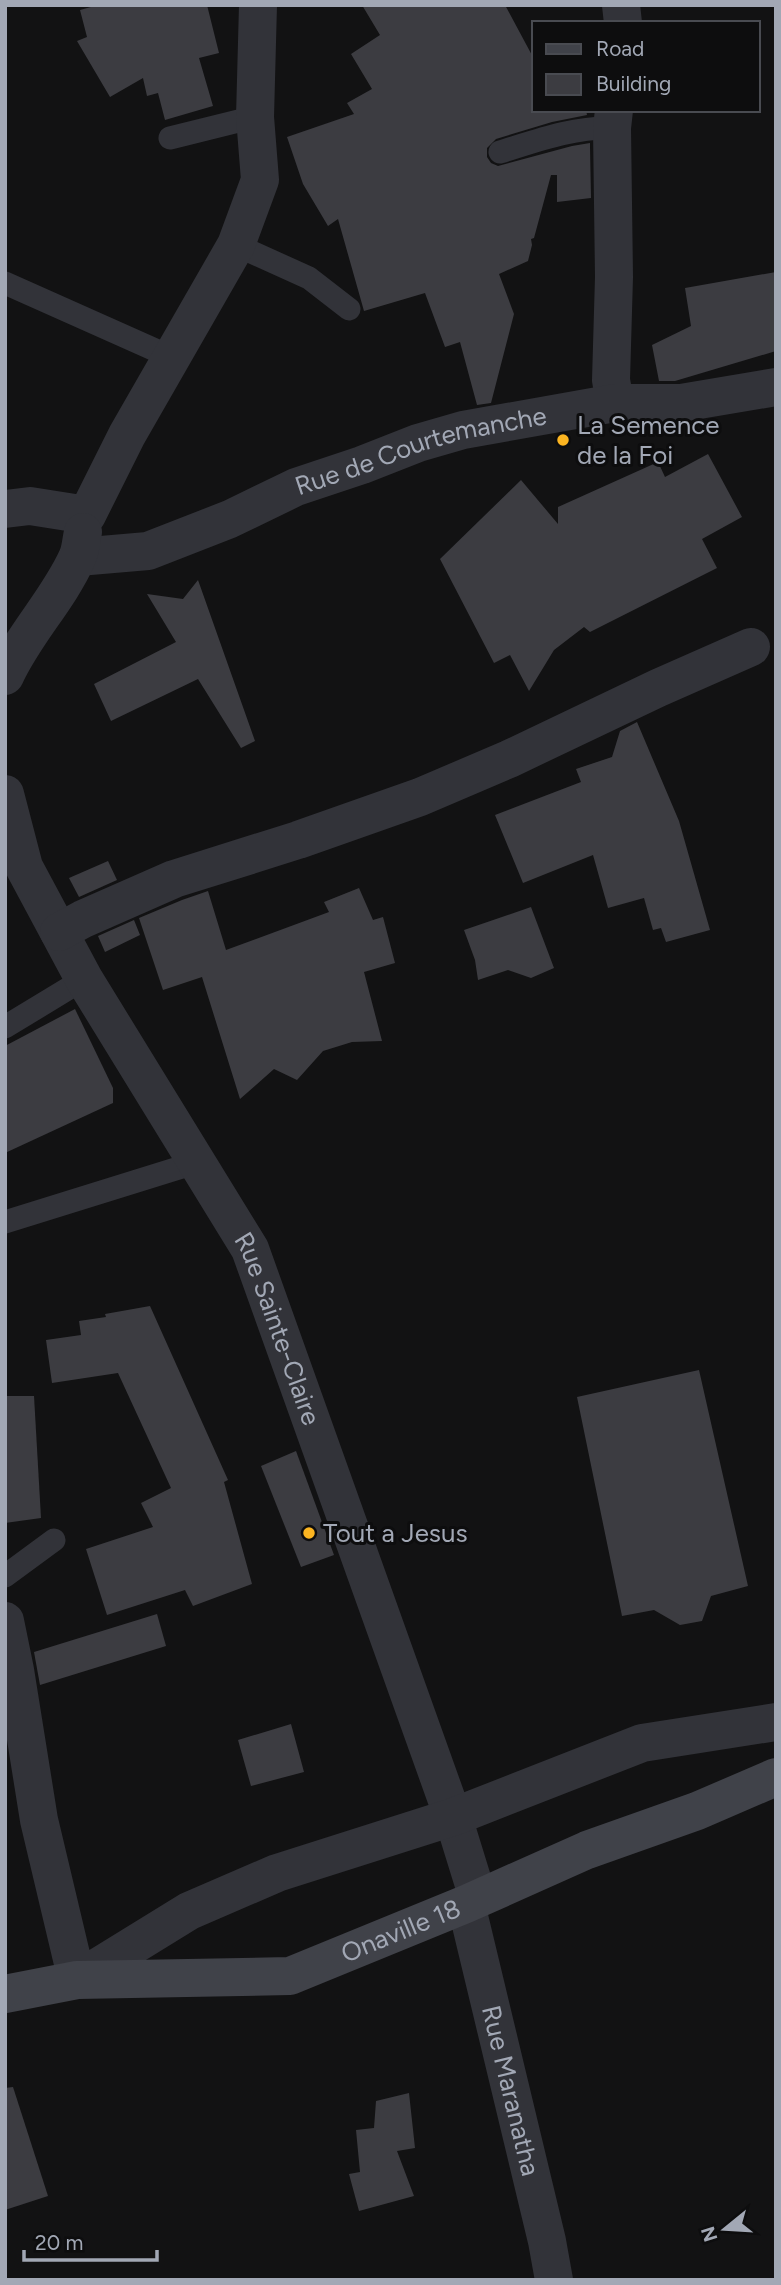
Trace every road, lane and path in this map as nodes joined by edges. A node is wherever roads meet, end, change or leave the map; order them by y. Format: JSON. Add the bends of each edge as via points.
{"nodes":[{"id":1,"x":258,"y":5,"type":"edge"},
{"id":2,"x":255,"y":117,"type":"junction"},
{"id":3,"x":613,"y":119,"type":"edge"},
{"id":4,"x":170,"y":138,"type":"dead end"},
{"id":5,"x":499,"y":152,"type":"dead end"},
{"id":6,"x":236,"y":245,"type":"junction"},
{"id":7,"x":5,"y":283,"type":"edge"},
{"id":8,"x":349,"y":309,"type":"dead end"},
{"id":9,"x":172,"y":357,"type":"junction"},
{"id":10,"x":776,"y":387,"type":"edge"},
{"id":11,"x":615,"y":403,"type":"junction"},
{"id":12,"x":5,"y":509,"type":"edge"},
{"id":13,"x":87,"y":515,"type":"junction"},
{"id":14,"x":78,"y":557,"type":"junction"},
{"id":15,"x":751,"y":647,"type":"dead end"},
{"id":16,"x":5,"y":676,"type":"edge"},
{"id":17,"x":5,"y":794,"type":"edge"},
{"id":18,"x":59,"y":932,"type":"junction"},
{"id":19,"x":84,"y":979,"type":"junction"},
{"id":20,"x":5,"y":1027,"type":"edge"},
{"id":21,"x":198,"y":1162,"type":"junction"},
{"id":22,"x":5,"y":1222,"type":"edge"},
{"id":23,"x":54,"y":1541,"type":"dead end"},
{"id":24,"x":5,"y":1576,"type":"edge"},
{"id":25,"x":5,"y":1621,"type":"edge"},
{"id":26,"x":776,"y":1722,"type":"edge"},
{"id":27,"x":776,"y":1777,"type":"edge"},
{"id":28,"x":453,"y":1817,"type":"junction"},
{"id":29,"x":472,"y":1901,"type":"junction"},
{"id":30,"x":77,"y":1980,"type":"junction"},
{"id":31,"x":5,"y":1994,"type":"edge"},
{"id":32,"x":554,"y":2280,"type":"edge"}],
"edges":[{"from":1,"to":2,"type":"street"},
{"from":2,"to":4,"type":"lane"},
{"from":2,"to":6,"type":"street","via":[[260,180]]},
{"from":3,"to":5,"type":"lane"},
{"from":3,"to":11,"type":"street","via":[[611,380]]},
{"from":6,"to":8,"type":"lane","via":[[309,278]]},
{"from":6,"to":9,"type":"street"},
{"from":7,"to":9,"type":"lane"},
{"from":9,"to":13,"type":"street"},
{"from":10,"to":11,"type":"street","name":"Rue de Courtemanche","via":[[681,403]]},
{"from":11,"to":14,"type":"street","name":"Rue de Courtemanche","via":[[463,430],[296,487],[148,551]]},
{"from":12,"to":13,"type":"street","via":[[30,506]]},
{"from":13,"to":14,"type":"street"},
{"from":14,"to":16,"type":"street"},
{"from":15,"to":18,"type":"street","via":[[419,797],[174,879]]},
{"from":17,"to":18,"type":"street","name":"Rue Sainte-Claire","via":[[24,867]]},
{"from":18,"to":19,"type":"street","name":"Rue Sainte-Claire"},
{"from":19,"to":20,"type":"lane"},
{"from":19,"to":21,"type":"street","name":"Rue Sainte-Claire"},
{"from":21,"to":22,"type":"lane"},
{"from":21,"to":28,"type":"street","name":"Rue Sainte-Claire","via":[[250,1249]]},
{"from":23,"to":24,"type":"lane"},
{"from":25,"to":30,"type":"street","via":[[39,1821]]},
{"from":26,"to":28,"type":"street","via":[[642,1743]]},
{"from":27,"to":29,"type":"street","name":"Onaville 18","via":[[587,1850]]},
{"from":28,"to":29,"type":"street","name":"Rue Sainte-Claire"},
{"from":28,"to":30,"type":"street","via":[[277,1873],[189,1911]]},
{"from":29,"to":30,"type":"street","name":"Onaville 18","via":[[290,1976]]},
{"from":29,"to":32,"type":"street","name":"Rue Maranatha"},
{"from":30,"to":31,"type":"street","name":"Onaville 18"}]}
